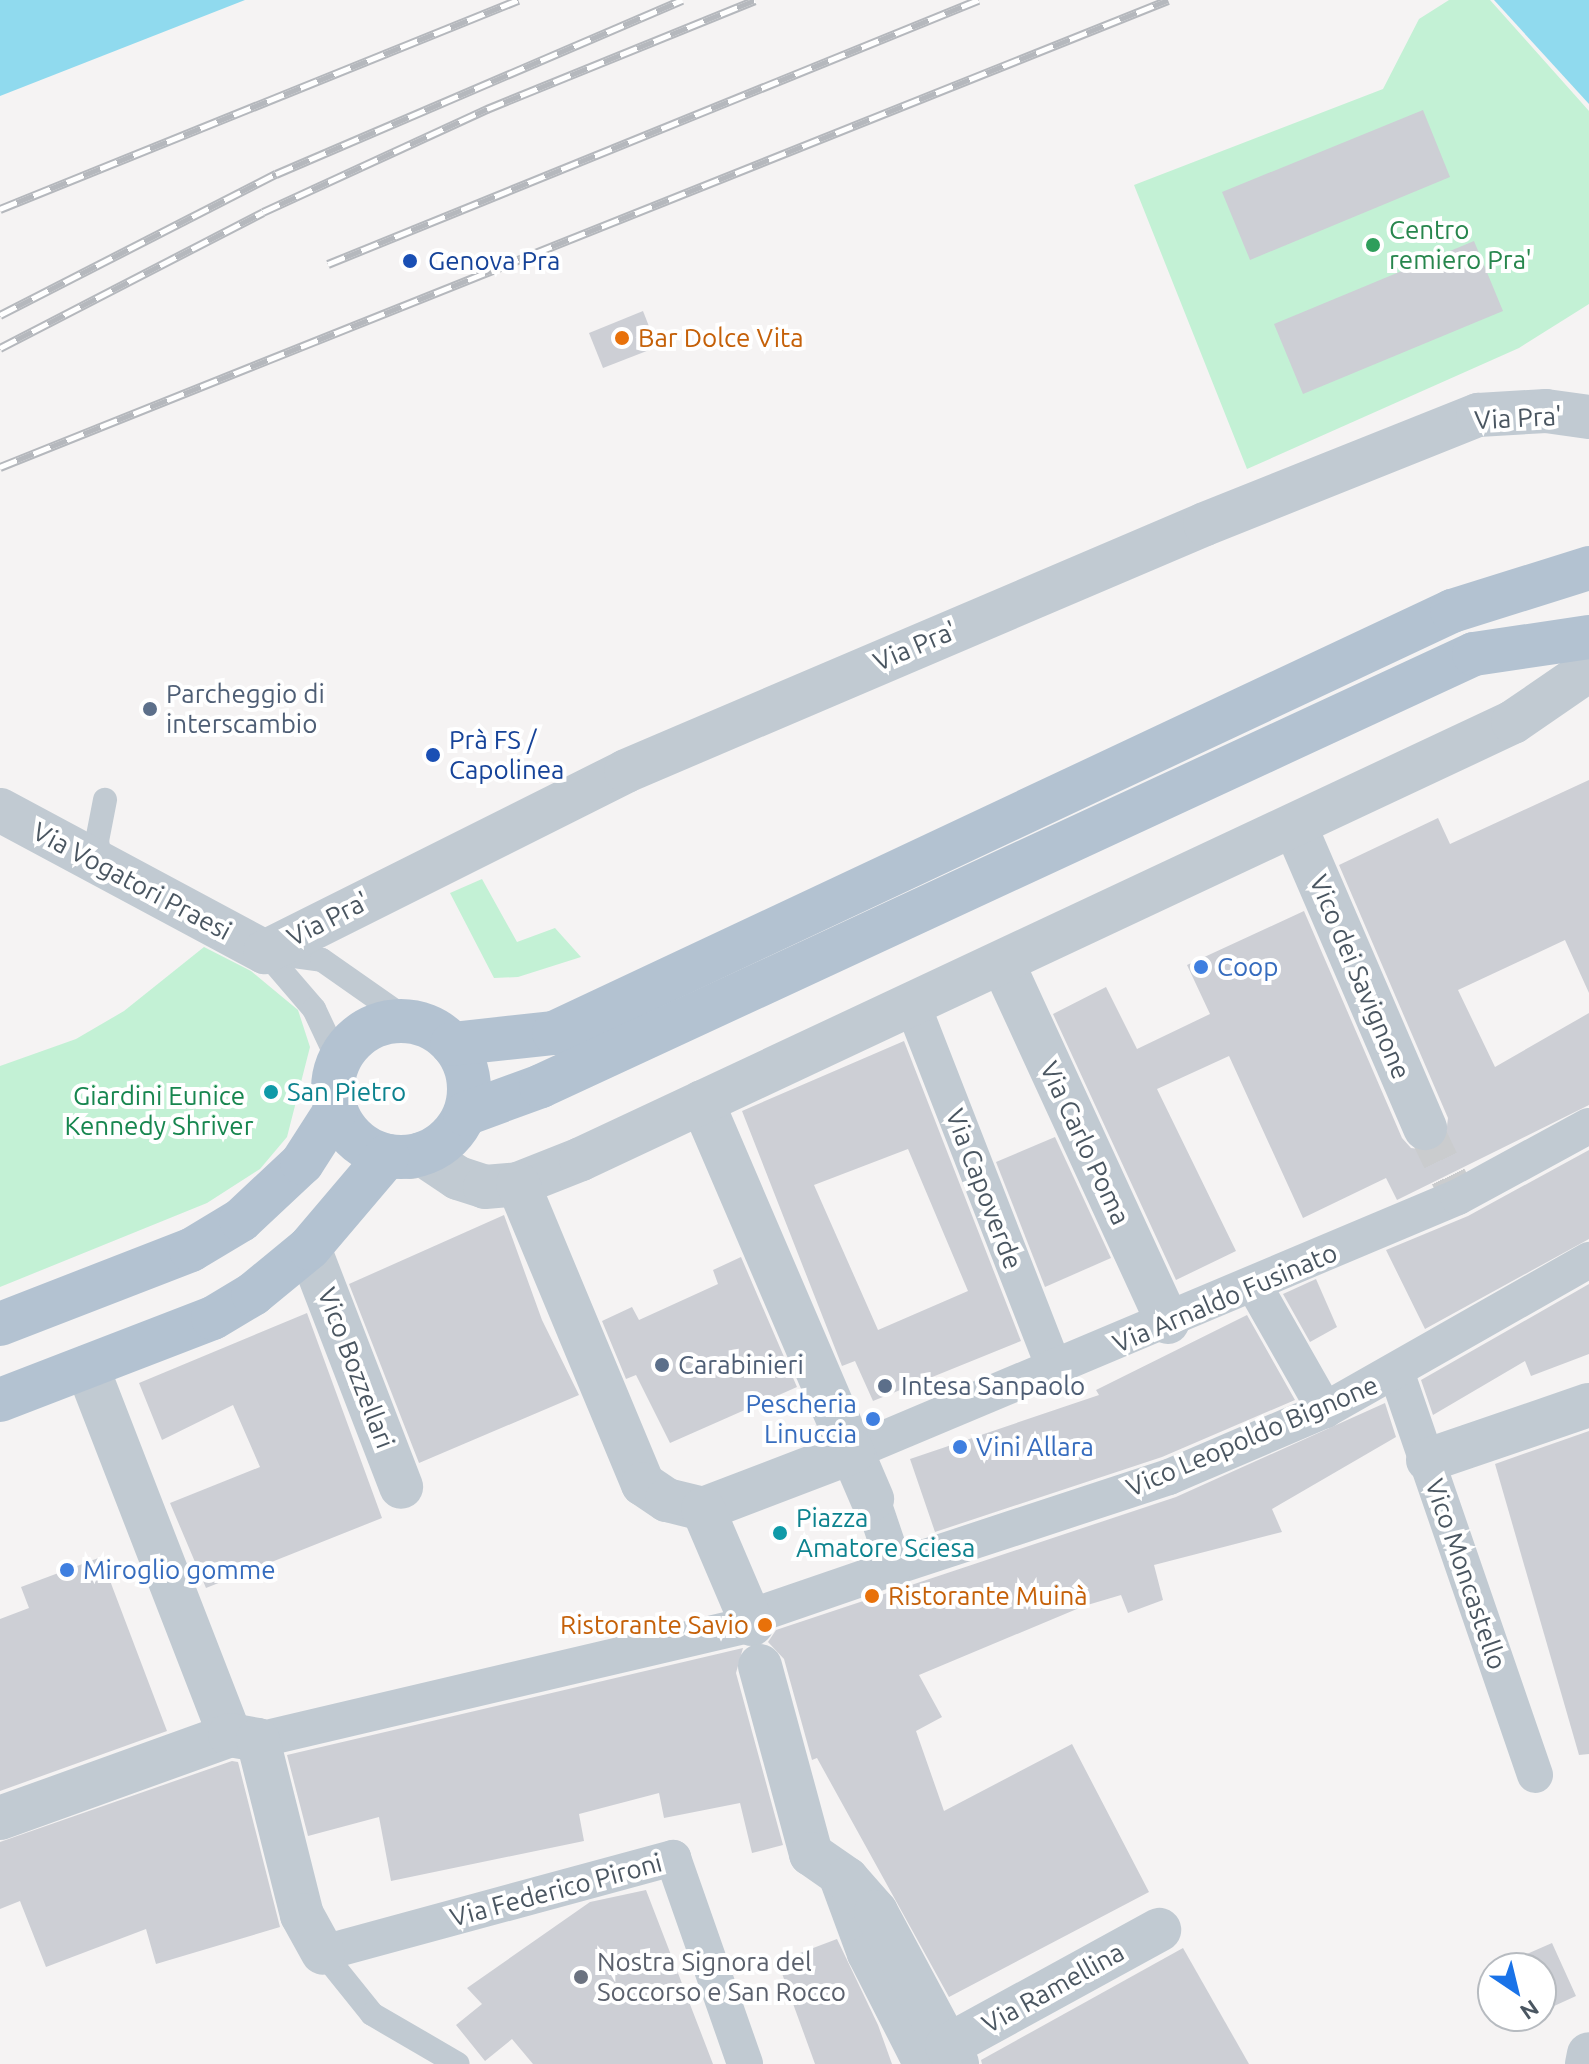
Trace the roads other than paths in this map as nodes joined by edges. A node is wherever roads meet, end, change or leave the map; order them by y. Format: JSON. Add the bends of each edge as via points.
{"nodes":[{"id":1,"x":1589,"y":417,"type":"edge"},
{"id":2,"x":1589,"y":568,"type":"edge"},
{"id":3,"x":1589,"y":637,"type":"edge"},
{"id":4,"x":1589,"y":670,"type":"edge"},
{"id":5,"x":105,"y":800,"type":"dead end"},
{"id":6,"x":0,"y":810,"type":"edge"},
{"id":7,"x":1295,"y":826,"type":"junction"},
{"id":8,"x":102,"y":867,"type":"junction"},
{"id":9,"x":265,"y":952,"type":"junction"},
{"id":10,"x":1003,"y":964,"type":"junction"},
{"id":11,"x":913,"y":1006,"type":"junction"},
{"id":12,"x":409,"y":1021,"type":"junction"},
{"id":13,"x":452,"y":1044,"type":"junction"},
{"id":14,"x":339,"y":1062,"type":"junction"},
{"id":15,"x":702,"y":1102,"type":"junction"},
{"id":16,"x":336,"y":1110,"type":"junction"},
{"id":17,"x":465,"y":1114,"type":"junction"},
{"id":18,"x":1589,"y":1126,"type":"edge"},
{"id":19,"x":1425,"y":1128,"type":"tunnel mouth"},
{"id":20,"x":399,"y":1156,"type":"junction"},
{"id":21,"x":518,"y":1184,"type":"junction"},
{"id":22,"x":309,"y":1248,"type":"junction"},
{"id":23,"x":1589,"y":1260,"type":"edge"},
{"id":24,"x":1255,"y":1287,"type":"junction"},
{"id":25,"x":1168,"y":1322,"type":"junction"},
{"id":26,"x":0,"y":1324,"type":"edge"},
{"id":27,"x":87,"y":1367,"type":"junction"},
{"id":28,"x":1055,"y":1371,"type":"junction"},
{"id":29,"x":1397,"y":1374,"type":"junction"},
{"id":30,"x":0,"y":1400,"type":"edge"},
{"id":31,"x":1589,"y":1405,"type":"edge"},
{"id":32,"x":1325,"y":1410,"type":"junction"},
{"id":33,"x":844,"y":1435,"type":"junction"},
{"id":34,"x":1428,"y":1460,"type":"junction"},
{"id":35,"x":401,"y":1487,"type":"dead end"},
{"id":36,"x":872,"y":1499,"type":"joint"},
{"id":37,"x":703,"y":1509,"type":"junction"},
{"id":38,"x":895,"y":1567,"type":"junction"},
{"id":39,"x":754,"y":1636,"type":"junction"},
{"id":40,"x":244,"y":1737,"type":"junction"},
{"id":41,"x":1535,"y":1775,"type":"dead end"},
{"id":42,"x":0,"y":1818,"type":"edge"},
{"id":43,"x":1159,"y":1930,"type":"dead end"},
{"id":44,"x":323,"y":1953,"type":"junction"},
{"id":45,"x":1589,"y":2054,"type":"edge"},
{"id":46,"x":942,"y":2058,"type":"edge"},
{"id":47,"x":458,"y":2064,"type":"edge"},
{"id":48,"x":745,"y":2064,"type":"edge"},
{"id":49,"x":1587,"y":2064,"type":"edge"}],
"edges":[{"from":1,"to":9,"type":"street","name":"Via Pra'","via":[[1546,411],[1478,415],[1205,524],[626,771]]},
{"from":2,"to":13,"type":"main road","via":[[1452,611],[554,1033]]},
{"from":3,"to":17,"type":"main road","via":[[1474,654],[541,1086]]},
{"from":4,"to":7,"type":"street","via":[[1513,722]]},
{"from":5,"to":8,"type":"lane","via":[[97,841]]},
{"from":6,"to":8,"type":"street","name":"Via Vogatori Praesi"},
{"from":7,"to":10,"type":"street"},
{"from":7,"to":19,"type":"street","name":"Vico dei Savignone"},
{"from":8,"to":9,"type":"street","name":"Via Vogatori Praesi"},
{"from":9,"to":12,"type":"lane","via":[[322,960]]},
{"from":9,"to":14,"type":"lane","via":[[314,1009]]},
{"from":10,"to":11,"type":"street"},
{"from":10,"to":25,"type":"street","name":"Via Carlo Poma"},
{"from":11,"to":15,"type":"street"},
{"from":11,"to":28,"type":"street","name":"Via Capoverde"},
{"from":12,"to":13,"type":"main road"},
{"from":12,"to":14,"type":"main road","via":[[375,1026]]},
{"from":13,"to":17,"type":"main road","via":[[469,1077]]},
{"from":14,"to":16,"type":"main road"},
{"from":15,"to":21,"type":"street"},
{"from":15,"to":33,"type":"street"},
{"from":16,"to":20,"type":"main road","via":[[355,1139]]},
{"from":16,"to":26,"type":"main road","via":[[302,1163],[241,1220],[191,1250]]},
{"from":17,"to":20,"type":"main road","via":[[443,1143]]},
{"from":18,"to":24,"type":"street","name":"Via Arnaldo Fusinato","via":[[1458,1197]]},
{"from":20,"to":21,"type":"street","via":[[422,1154],[458,1178],[485,1187]]},
{"from":20,"to":22,"type":"main road"},
{"from":21,"to":37,"type":"street","via":[[643,1484],[667,1500]]},
{"from":22,"to":27,"type":"main road","via":[[213,1318]]},
{"from":22,"to":35,"type":"street","name":"Vico Bozzellari"},
{"from":23,"to":29,"type":"street","name":"Vico Leopoldo Bignone"},
{"from":24,"to":25,"type":"street","name":"Via Arnaldo Fusinato"},
{"from":24,"to":32,"type":"street"},
{"from":25,"to":28,"type":"street","name":"Via Arnaldo Fusinato"},
{"from":27,"to":30,"type":"main road"},
{"from":27,"to":40,"type":"street"},
{"from":28,"to":33,"type":"street","name":"Via Arnaldo Fusinato"},
{"from":29,"to":32,"type":"street","name":"Vico Leopoldo Bignone"},
{"from":29,"to":34,"type":"street","name":"Vico Moncastello"},
{"from":31,"to":34,"type":"street"},
{"from":32,"to":38,"type":"street","name":"Vico Leopoldo Bignone","via":[[1169,1477]]},
{"from":33,"to":36,"type":"street"},
{"from":33,"to":37,"type":"street"},
{"from":34,"to":41,"type":"street","name":"Vico Moncastello"},
{"from":36,"to":38,"type":"street"},
{"from":37,"to":39,"type":"street"},
{"from":38,"to":39,"type":"street"},
{"from":39,"to":40,"type":"street"},
{"from":39,"to":46,"type":"street","name":"Via Ramellina","via":[[811,1854],[876,1912]]},
{"from":40,"to":42,"type":"street"},
{"from":40,"to":44,"type":"street","via":[[302,1915]]},
{"from":43,"to":46,"type":"street","name":"Via Ramellina"},
{"from":44,"to":47,"type":"lane","via":[[372,2014]]},
{"from":44,"to":48,"type":"street","name":"Via Federico Pironi","via":[[673,1858]]},
{"from":45,"to":49,"type":"street"}]}
